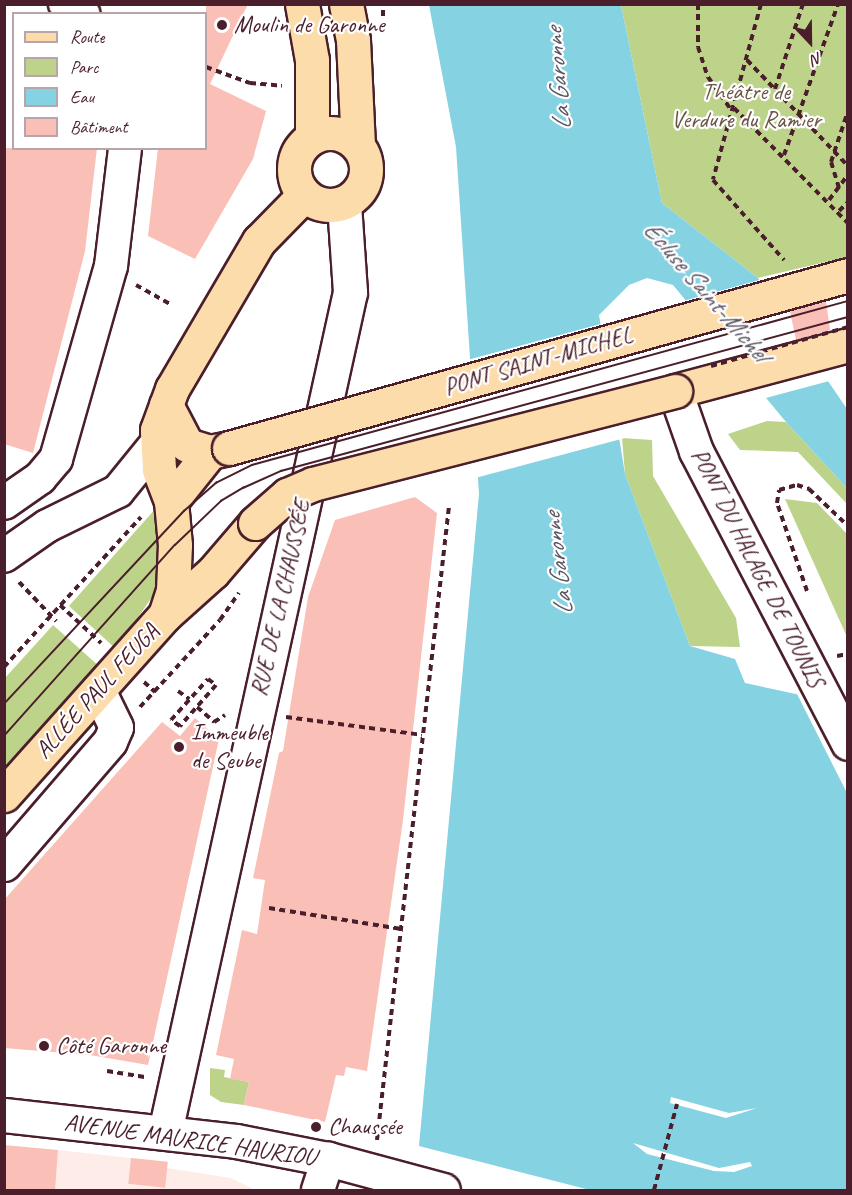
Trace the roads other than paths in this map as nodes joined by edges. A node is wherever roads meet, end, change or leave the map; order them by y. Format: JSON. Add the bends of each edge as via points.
{"nodes":[{"id":1,"x":65,"y":4,"type":"edge"},
{"id":2,"x":302,"y":4,"type":"edge"},
{"id":3,"x":346,"y":4,"type":"edge"},
{"id":4,"x":80,"y":12,"type":"edge"},
{"id":5,"x":312,"y":137,"type":"junction"},
{"id":6,"x":358,"y":145,"type":"junction"},
{"id":7,"x":125,"y":150,"type":"edge"},
{"id":8,"x":304,"y":195,"type":"junction"},
{"id":9,"x":344,"y":203,"type":"junction"},
{"id":10,"x":848,"y":275,"type":"edge"},
{"id":11,"x":848,"y":345,"type":"edge"},
{"id":12,"x":675,"y":391,"type":"junction"},
{"id":13,"x":165,"y":425,"type":"junction"},
{"id":14,"x":220,"y":450,"type":"junction"},
{"id":15,"x":4,"y":503,"type":"edge"},
{"id":16,"x":158,"y":506,"type":"junction"},
{"id":17,"x":8,"y":566,"type":"edge"},
{"id":18,"x":165,"y":615,"type":"junction"},
{"id":19,"x":98,"y":690,"type":"junction"},
{"id":20,"x":848,"y":742,"type":"edge"},
{"id":21,"x":4,"y":795,"type":"edge"},
{"id":22,"x":4,"y":864,"type":"edge"},
{"id":23,"x":4,"y":1115,"type":"edge"},
{"id":24,"x":165,"y":1132,"type":"junction"},
{"id":25,"x":328,"y":1159,"type":"junction"},
{"id":26,"x":318,"y":1191,"type":"edge"},
{"id":27,"x":443,"y":1191,"type":"edge"}],
"edges":[{"from":1,"to":4,"type":"street"},
{"from":2,"to":5,"type":"main road","via":[[313,88]]},
{"from":3,"to":6,"type":"main road","via":[[353,40]]},
{"from":5,"to":6,"type":"main road","via":[[338,133]]},
{"from":5,"to":8,"type":"main road","via":[[294,164]]},
{"from":6,"to":9,"type":"main road","via":[[364,155],[366,177],[362,188]]},
{"from":7,"to":15,"type":"street","via":[[111,266],[56,459],[40,478]]},
{"from":8,"to":9,"type":"main road","via":[[324,205]]},
{"from":8,"to":13,"type":"main road","via":[[259,241],[190,355]]},
{"from":9,"to":24,"type":"street","name":"RUE DE LA CHAUSSÉE","via":[[350,292]]},
{"from":10,"to":14,"type":"main road","name":"PONT SAINT-MICHEL","bridge":true},
{"from":11,"to":12,"type":"main road"},
{"from":12,"to":18,"type":"main road","name":"ALLÉE PAUL FEUGA","bridge":true,"via":[[313,484],[287,495],[255,523],[213,572]]},
{"from":12,"to":20,"type":"street","name":"PONT DU HALAGE DE TOUNIS","via":[[700,458]]},
{"from":13,"to":14,"type":"main road","via":[[187,445]]},
{"from":13,"to":16,"type":"main road","name":"ALLÉE PAUL FEUGA"},
{"from":13,"to":17,"type":"street","via":[[118,491],[47,526]]},
{"from":14,"to":16,"type":"main road"},
{"from":16,"to":18,"type":"main road","name":"ALLÉE PAUL FEUGA","via":[[176,572]]},
{"from":18,"to":19,"type":"main road","name":"ALLÉE PAUL FEUGA"},
{"from":19,"to":21,"type":"main road","name":"ALLÉE PAUL FEUGA"},
{"from":19,"to":22,"type":"street","via":[[116,727],[110,741]]},
{"from":23,"to":24,"type":"street","name":"AVENUE MAURICE HAURIOU"},
{"from":24,"to":25,"type":"street","name":"AVENUE MAURICE HAURIOU"},
{"from":25,"to":26,"type":"street"},
{"from":25,"to":27,"type":"street","name":"AVENUE MAURICE HAURIOU"}]}
